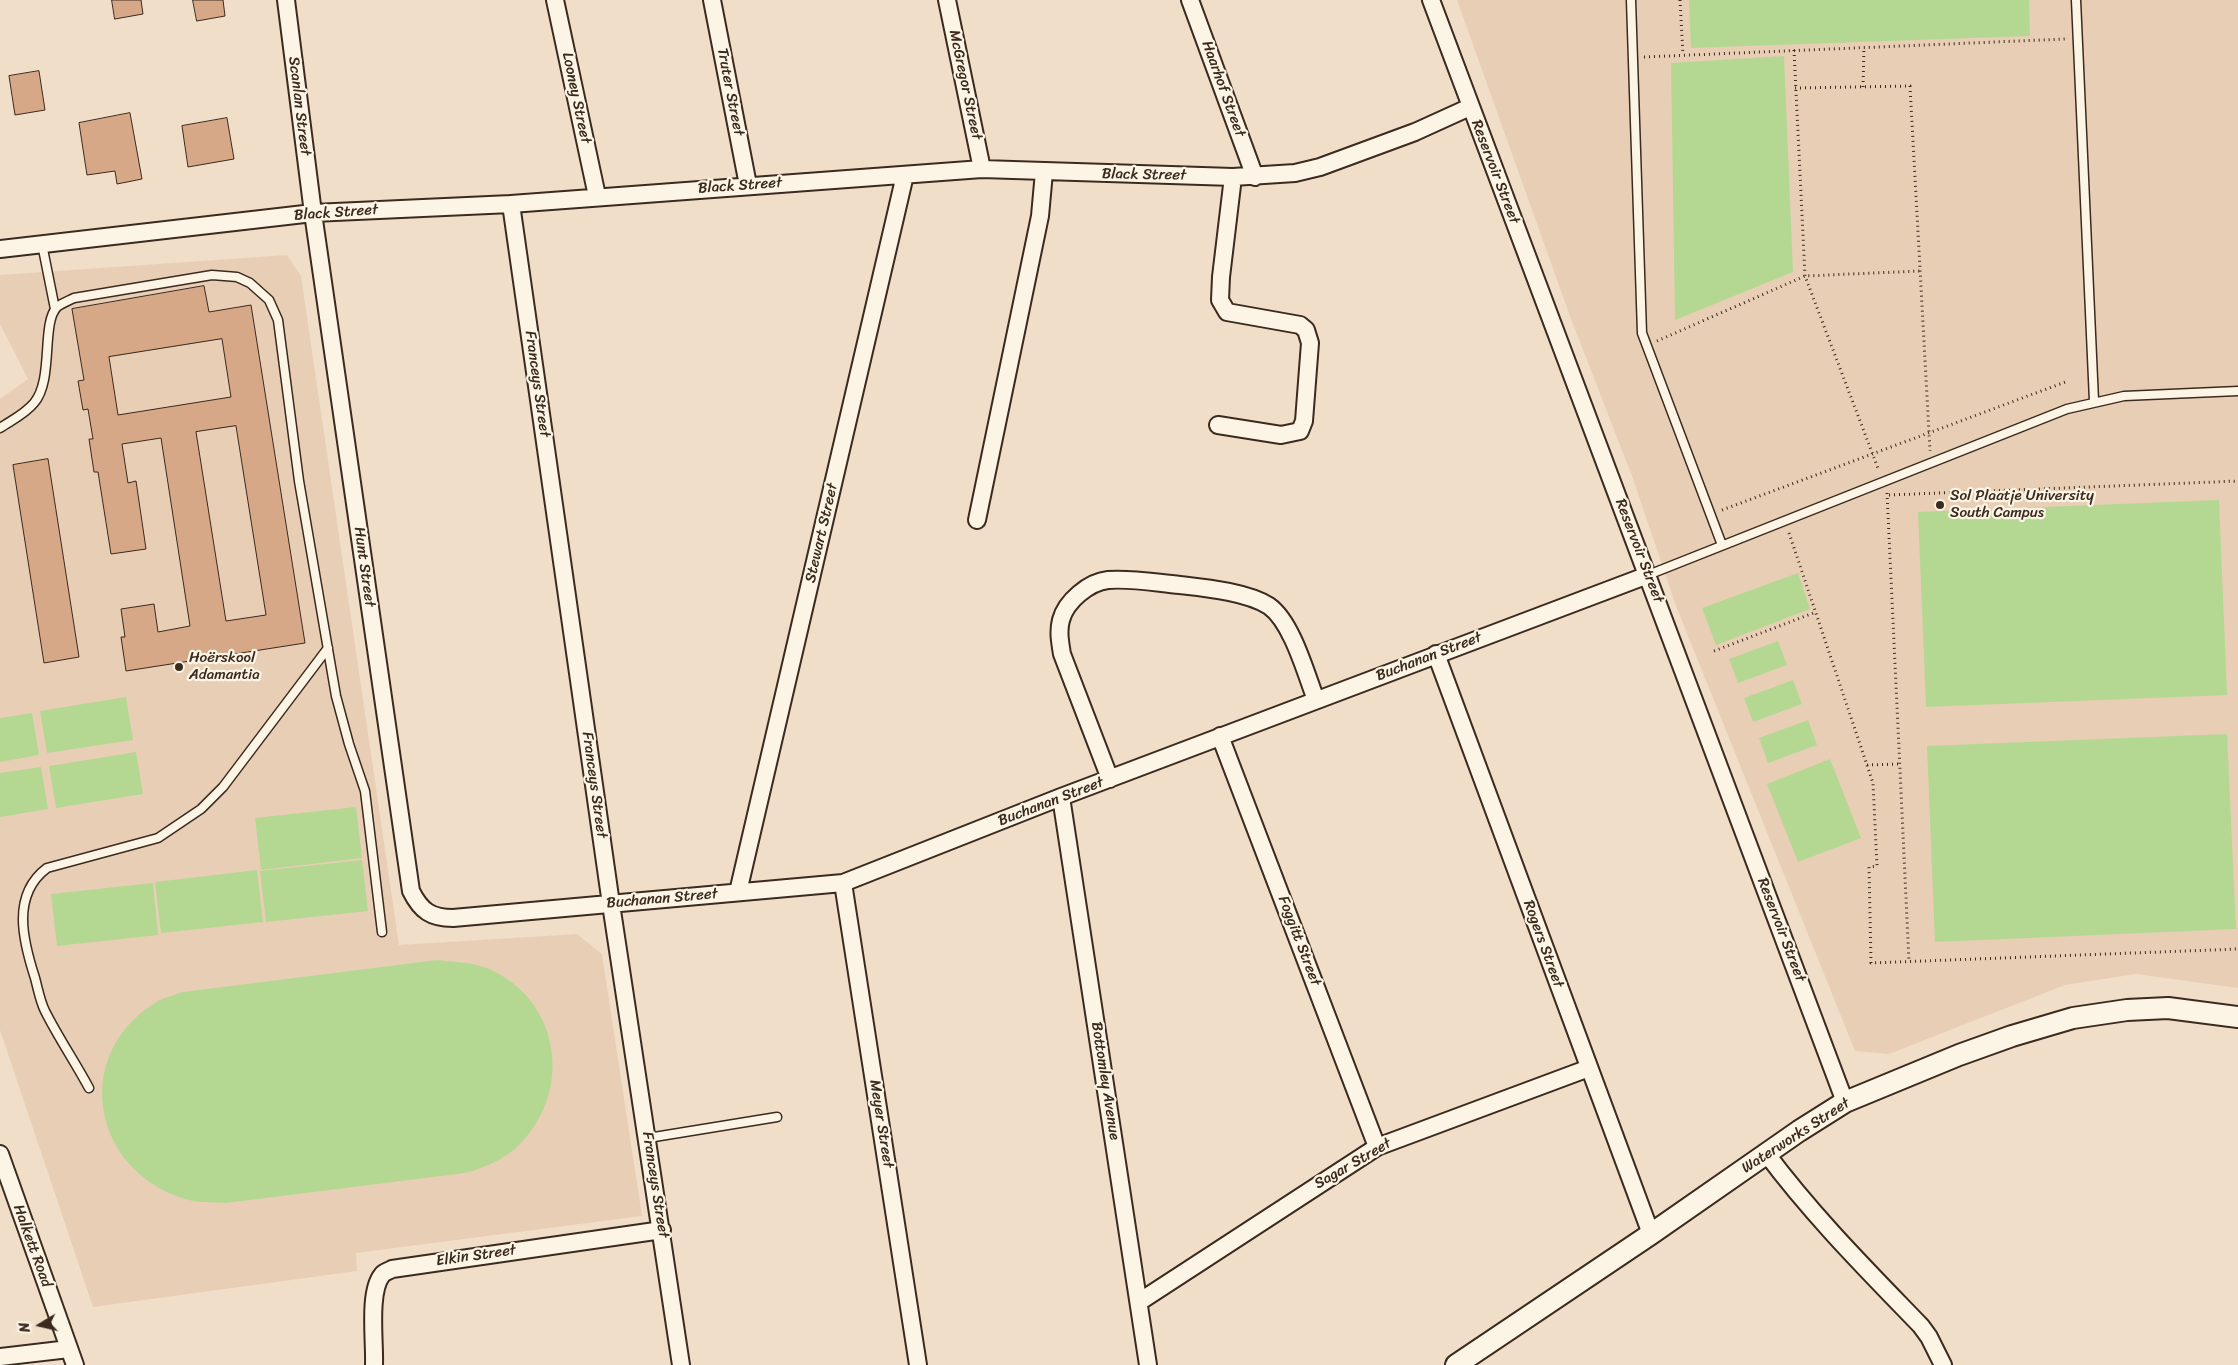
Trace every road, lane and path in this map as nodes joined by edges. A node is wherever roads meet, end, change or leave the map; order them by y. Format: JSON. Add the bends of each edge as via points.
{"nodes":[{"id":1,"x":286,"y":0,"type":"edge"},
{"id":2,"x":555,"y":0,"type":"edge"},
{"id":3,"x":712,"y":0,"type":"edge"},
{"id":4,"x":947,"y":0,"type":"edge"},
{"id":5,"x":1190,"y":0,"type":"edge"},
{"id":6,"x":1431,"y":0,"type":"edge"},
{"id":7,"x":1631,"y":0,"type":"edge"},
{"id":8,"x":1680,"y":0,"type":"edge"},
{"id":9,"x":2076,"y":0,"type":"edge"},
{"id":10,"x":2077,"y":38,"type":"junction"},
{"id":11,"x":1864,"y":48,"type":"junction"},
{"id":12,"x":1794,"y":50,"type":"junction"},
{"id":13,"x":1683,"y":55,"type":"junction"},
{"id":14,"x":1633,"y":57,"type":"junction"},
{"id":15,"x":1863,"y":87,"type":"junction"},
{"id":16,"x":1795,"y":88,"type":"junction"},
{"id":17,"x":1470,"y":107,"type":"junction"},
{"id":18,"x":982,"y":169,"type":"junction"},
{"id":19,"x":1044,"y":172,"type":"junction"},
{"id":20,"x":905,"y":175,"type":"junction"},
{"id":21,"x":1234,"y":177,"type":"junction"},
{"id":22,"x":1255,"y":177,"type":"junction"},
{"id":23,"x":748,"y":185,"type":"junction"},
{"id":24,"x":597,"y":196,"type":"junction"},
{"id":25,"x":511,"y":204,"type":"junction"},
{"id":26,"x":312,"y":213,"type":"junction"},
{"id":27,"x":42,"y":244,"type":"junction"},
{"id":28,"x":0,"y":249,"type":"edge"},
{"id":29,"x":1920,"y":270,"type":"junction"},
{"id":30,"x":1805,"y":276,"type":"junction"},
{"id":31,"x":56,"y":309,"type":"junction"},
{"id":32,"x":1647,"y":345,"type":"junction"},
{"id":33,"x":2068,"y":381,"type":"dead end"},
{"id":34,"x":2238,"y":391,"type":"edge"},
{"id":35,"x":2094,"y":401,"type":"junction"},
{"id":36,"x":1218,"y":426,"type":"dead end"},
{"id":37,"x":0,"y":428,"type":"edge"},
{"id":38,"x":1929,"y":433,"type":"junction"},
{"id":39,"x":1872,"y":454,"type":"junction"},
{"id":40,"x":1930,"y":462,"type":"junction"},
{"id":41,"x":1881,"y":478,"type":"dead end"},
{"id":42,"x":2238,"y":480,"type":"edge"},
{"id":43,"x":1884,"y":486,"type":"dead end"},
{"id":44,"x":1879,"y":495,"type":"dead end"},
{"id":45,"x":1887,"y":495,"type":"junction"},
{"id":46,"x":1711,"y":514,"type":"junction"},
{"id":47,"x":977,"y":520,"type":"dead end"},
{"id":48,"x":1785,"y":520,"type":"junction"},
{"id":49,"x":1722,"y":545,"type":"junction"},
{"id":50,"x":1648,"y":574,"type":"junction"},
{"id":51,"x":1816,"y":612,"type":"junction"},
{"id":52,"x":328,"y":648,"type":"junction"},
{"id":53,"x":1714,"y":651,"type":"dead end"},
{"id":54,"x":1436,"y":654,"type":"junction"},
{"id":55,"x":1316,"y":700,"type":"junction"},
{"id":56,"x":1220,"y":736,"type":"junction"},
{"id":57,"x":1900,"y":764,"type":"junction"},
{"id":58,"x":1866,"y":765,"type":"junction"},
{"id":59,"x":1110,"y":779,"type":"junction"},
{"id":60,"x":1061,"y":797,"type":"junction"},
{"id":61,"x":843,"y":884,"type":"junction"},
{"id":62,"x":738,"y":892,"type":"junction"},
{"id":63,"x":611,"y":904,"type":"junction"},
{"id":64,"x":430,"y":915,"type":"joint"},
{"id":65,"x":382,"y":932,"type":"dead end"},
{"id":66,"x":2238,"y":949,"type":"edge"},
{"id":67,"x":1909,"y":962,"type":"junction"},
{"id":68,"x":2238,"y":1017,"type":"edge"},
{"id":69,"x":1589,"y":1068,"type":"junction"},
{"id":70,"x":89,"y":1088,"type":"dead end"},
{"id":71,"x":1845,"y":1102,"type":"junction"},
{"id":72,"x":777,"y":1117,"type":"dead end"},
{"id":73,"x":648,"y":1138,"type":"junction"},
{"id":74,"x":1377,"y":1146,"type":"junction"},
{"id":75,"x":1766,"y":1153,"type":"junction"},
{"id":76,"x":0,"y":1154,"type":"edge"},
{"id":77,"x":662,"y":1230,"type":"junction"},
{"id":78,"x":1651,"y":1234,"type":"junction"},
{"id":79,"x":1139,"y":1302,"type":"junction"},
{"id":80,"x":69,"y":1349,"type":"junction"},
{"id":81,"x":0,"y":1357,"type":"edge"},
{"id":82,"x":75,"y":1365,"type":"edge"},
{"id":83,"x":374,"y":1365,"type":"edge"},
{"id":84,"x":681,"y":1365,"type":"edge"},
{"id":85,"x":918,"y":1365,"type":"edge"},
{"id":86,"x":1148,"y":1365,"type":"edge"},
{"id":87,"x":1456,"y":1365,"type":"edge"},
{"id":88,"x":1943,"y":1365,"type":"edge"}],
"edges":[{"from":1,"to":26,"type":"street","name":"Scanlan Street"},
{"from":2,"to":24,"type":"street","name":"Looney Street"},
{"from":3,"to":23,"type":"street","name":"Truter Street"},
{"from":4,"to":18,"type":"street","name":"McGregor Street"},
{"from":5,"to":22,"type":"street","name":"Haarhof Street"},
{"from":6,"to":17,"type":"street","name":"Reservoir Street"},
{"from":7,"to":14,"type":"lane"},
{"from":8,"to":13,"type":"path"},
{"from":9,"to":10,"type":"lane"},
{"from":10,"to":11,"type":"path"},
{"from":10,"to":35,"type":"lane"},
{"from":11,"to":12,"type":"path"},
{"from":11,"to":15,"type":"path"},
{"from":12,"to":13,"type":"path"},
{"from":12,"to":16,"type":"path"},
{"from":13,"to":14,"type":"path"},
{"from":14,"to":32,"type":"lane","via":[[1642,333]]},
{"from":15,"to":16,"type":"path"},
{"from":15,"to":29,"type":"path","via":[[1910,86]]},
{"from":16,"to":30,"type":"path"},
{"from":17,"to":22,"type":"street","name":"Black Street","via":[[1415,132],[1320,167]]},
{"from":17,"to":50,"type":"street","name":"Reservoir Street"},
{"from":18,"to":19,"type":"street","name":"Black Street"},
{"from":18,"to":20,"type":"street","name":"Black Street"},
{"from":19,"to":21,"type":"street","name":"Black Street"},
{"from":19,"to":47,"type":"street","via":[[1040,216]]},
{"from":20,"to":23,"type":"street","name":"Black Street"},
{"from":20,"to":62,"type":"street","name":"Stewart Street"},
{"from":21,"to":22,"type":"street","name":"Black Street"},
{"from":21,"to":36,"type":"street","via":[[1221,278],[1223,308],[1227,312],[1300,325],[1306,330],[1310,343],[1304,421],[1300,431],[1281,435]]},
{"from":23,"to":24,"type":"street","name":"Black Street"},
{"from":24,"to":25,"type":"street","name":"Black Street"},
{"from":25,"to":26,"type":"street","name":"Black Street"},
{"from":25,"to":63,"type":"street","name":"Franceys Street"},
{"from":26,"to":27,"type":"street","name":"Black Street"},
{"from":26,"to":64,"type":"street","name":"Hunt Street","via":[[411,891],[423,911]]},
{"from":27,"to":28,"type":"street","name":"Black Street"},
{"from":27,"to":31,"type":"lane"},
{"from":29,"to":30,"type":"path"},
{"from":29,"to":38,"type":"path"},
{"from":30,"to":32,"type":"path"},
{"from":30,"to":39,"type":"path"},
{"from":31,"to":37,"type":"lane","via":[[41,390],[35,402]]},
{"from":31,"to":52,"type":"lane","via":[[74,298],[212,275],[237,277],[250,283],[269,300],[278,320],[299,480]]},
{"from":32,"to":46,"type":"lane"},
{"from":33,"to":38,"type":"path"},
{"from":34,"to":35,"type":"lane","via":[[2124,396]]},
{"from":35,"to":40,"type":"lane"},
{"from":38,"to":39,"type":"path"},
{"from":38,"to":40,"type":"path"},
{"from":39,"to":41,"type":"path"},
{"from":39,"to":46,"type":"path"},
{"from":40,"to":48,"type":"lane"},
{"from":42,"to":45,"type":"path"},
{"from":43,"to":45,"type":"path"},
{"from":44,"to":45,"type":"path"},
{"from":45,"to":57,"type":"path"},
{"from":46,"to":49,"type":"lane"},
{"from":48,"to":49,"type":"lane"},
{"from":48,"to":51,"type":"path"},
{"from":49,"to":50,"type":"lane"},
{"from":50,"to":54,"type":"street","name":"Buchanan Street"},
{"from":50,"to":71,"type":"street","name":"Reservoir Street"},
{"from":51,"to":53,"type":"path"},
{"from":51,"to":58,"type":"path"},
{"from":52,"to":65,"type":"lane","via":[[341,715],[365,791]]},
{"from":52,"to":70,"type":"lane","via":[[223,786],[201,809],[158,838],[47,868],[37,875],[25,897],[22,920],[26,951],[44,1010]]},
{"from":54,"to":55,"type":"street","name":"Buchanan Street"},
{"from":54,"to":69,"type":"street","name":"Rogers Street"},
{"from":55,"to":56,"type":"street","name":"Buchanan Street"},
{"from":55,"to":59,"type":"street","via":[[1282,620],[1269,606],[1208,588],[1106,580],[1085,589],[1066,607],[1059,637],[1068,670]]},
{"from":56,"to":59,"type":"street","name":"Buchanan Street"},
{"from":56,"to":74,"type":"street","name":"Foggitt Street"},
{"from":57,"to":58,"type":"path"},
{"from":57,"to":67,"type":"path"},
{"from":58,"to":67,"type":"path","via":[[1873,783],[1877,866],[1869,867],[1871,963]]},
{"from":59,"to":60,"type":"street","name":"Buchanan Street"},
{"from":60,"to":61,"type":"street","name":"Buchanan Street"},
{"from":60,"to":79,"type":"street","name":"Bottomley Avenue"},
{"from":61,"to":62,"type":"street","name":"Buchanan Street"},
{"from":61,"to":85,"type":"street","name":"Meyer Street"},
{"from":62,"to":63,"type":"street","name":"Buchanan Street"},
{"from":63,"to":64,"type":"street","name":"Buchanan Street","via":[[453,918]]},
{"from":63,"to":73,"type":"street","name":"Franceys Street"},
{"from":66,"to":67,"type":"path"},
{"from":68,"to":71,"type":"street","name":"Waterworks Street","via":[[2168,1008],[2073,1018],[2003,1039]]},
{"from":69,"to":74,"type":"street","name":"Sagar Street"},
{"from":69,"to":78,"type":"street","name":"Rogers Street"},
{"from":71,"to":75,"type":"street","name":"Waterworks Street"},
{"from":72,"to":73,"type":"lane"},
{"from":73,"to":77,"type":"street","name":"Franceys Street"},
{"from":74,"to":79,"type":"street","name":"Sagar Street"},
{"from":75,"to":78,"type":"street","name":"Waterworks Street"},
{"from":75,"to":88,"type":"street","via":[[1856,1262],[1921,1326]]},
{"from":76,"to":80,"type":"street","name":"Halkett Road"},
{"from":77,"to":83,"type":"street","name":"Elkin Street","via":[[392,1269],[383,1274],[376,1286]]},
{"from":77,"to":84,"type":"street","name":"Franceys Street"},
{"from":78,"to":87,"type":"street","name":"Waterworks Street"},
{"from":79,"to":86,"type":"street","name":"Bottomley Avenue"},
{"from":80,"to":81,"type":"street"},
{"from":80,"to":82,"type":"street","name":"Halkett Road"}]}
